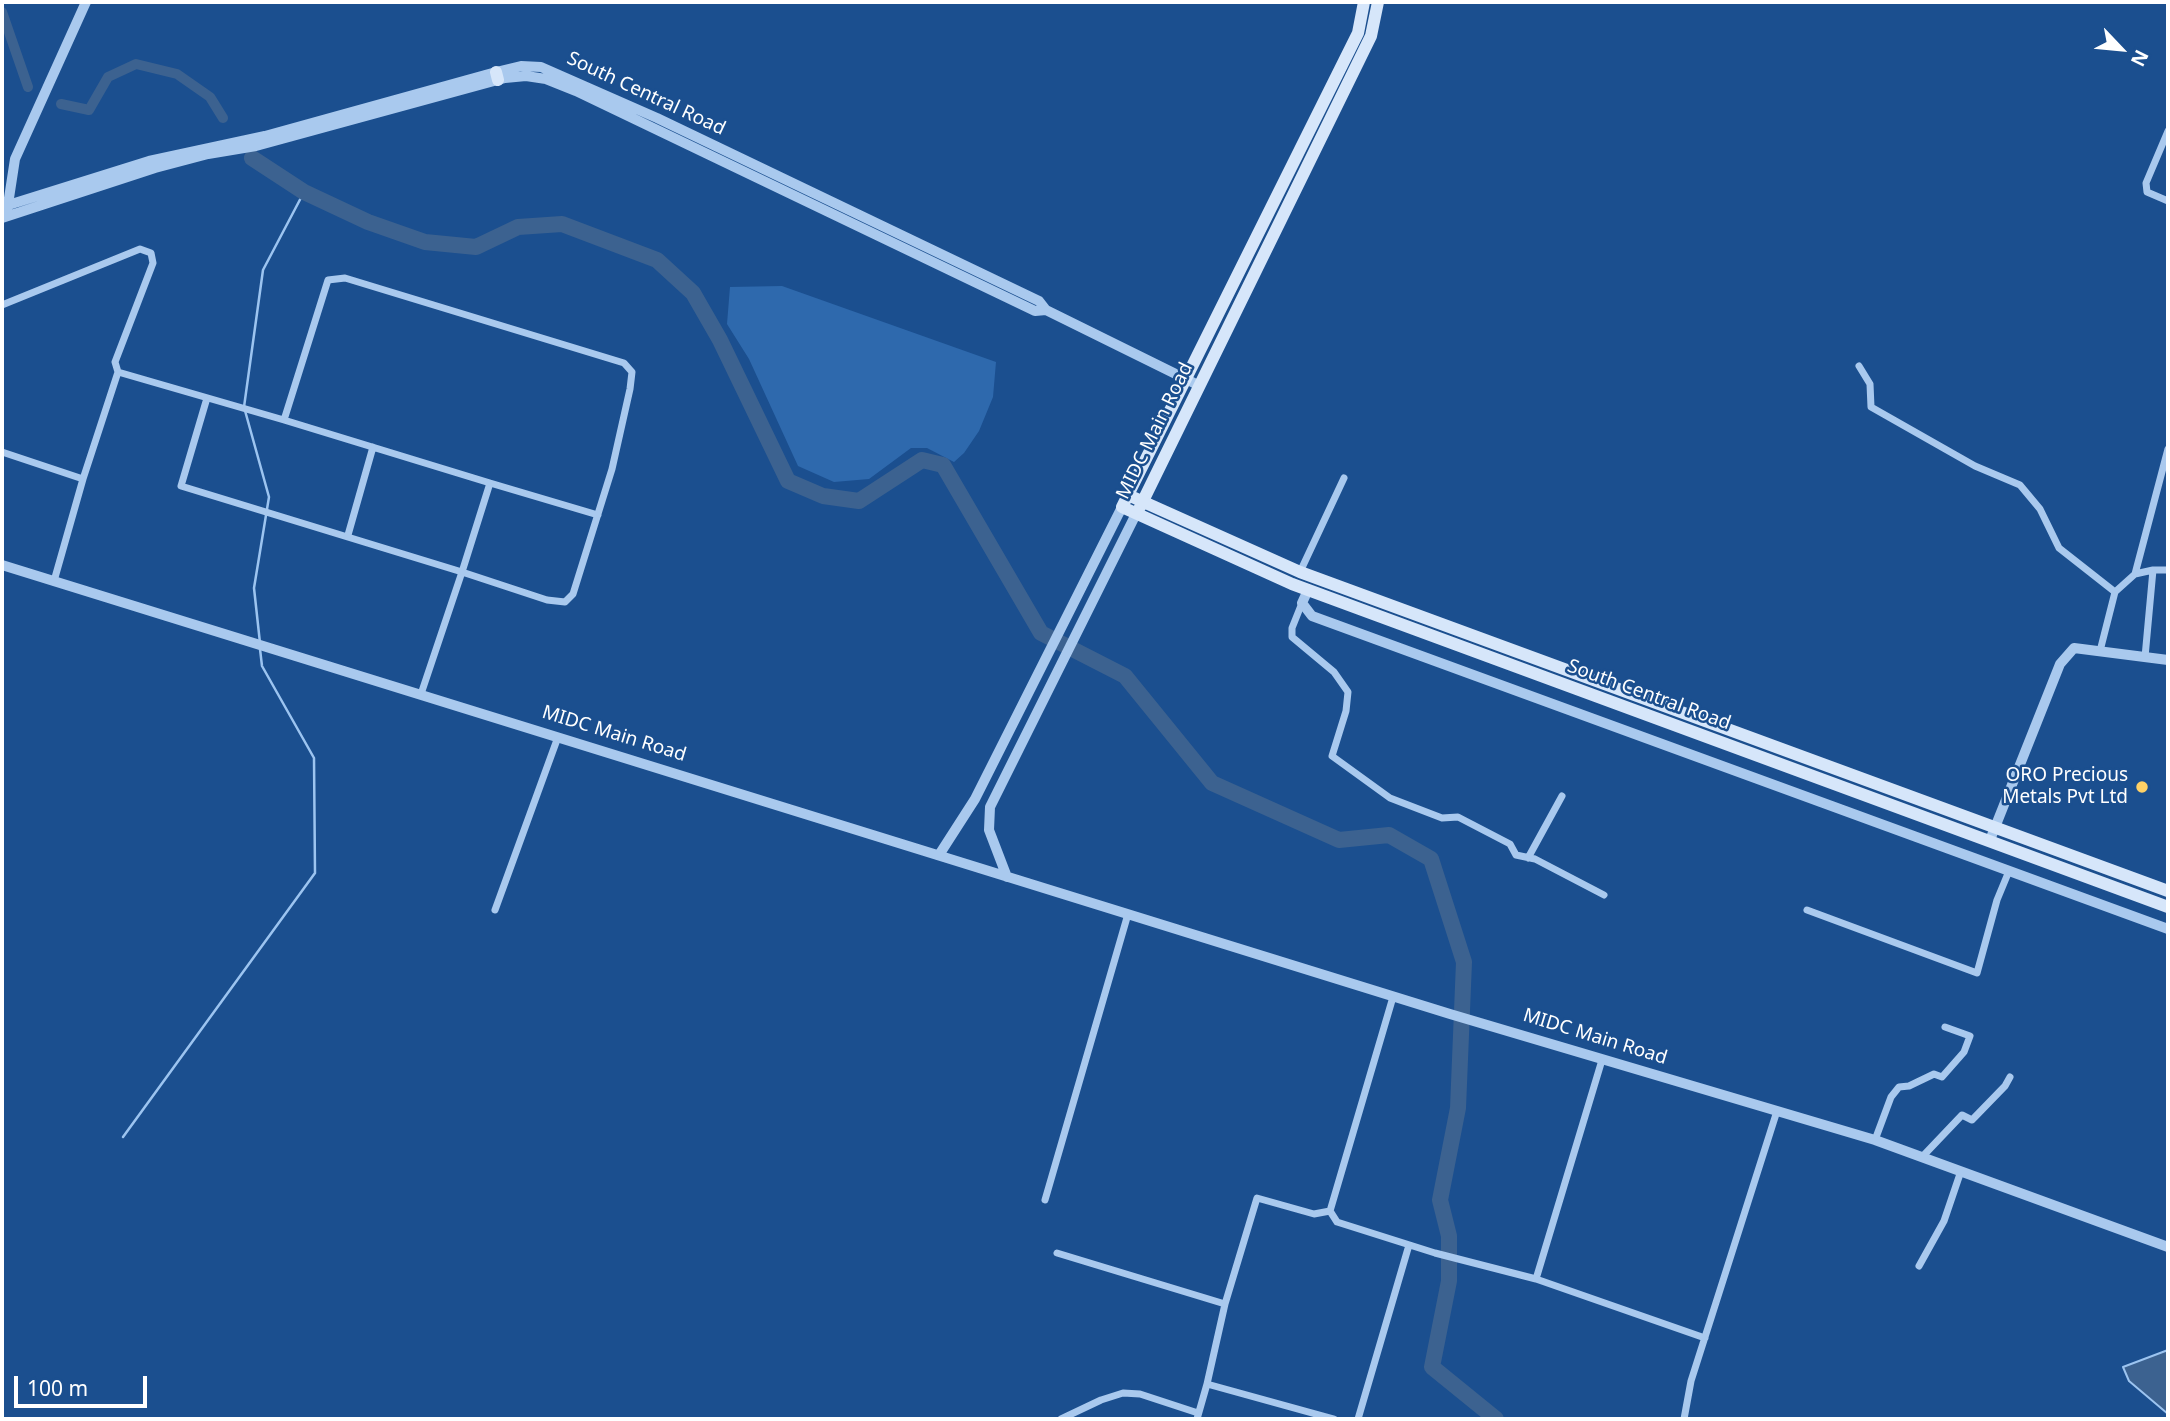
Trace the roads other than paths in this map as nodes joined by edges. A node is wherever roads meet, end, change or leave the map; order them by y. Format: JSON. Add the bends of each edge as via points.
{"nodes":[{"id":1,"x":86,"y":2,"type":"edge"},
{"id":2,"x":1364,"y":2,"type":"edge"},
{"id":3,"x":1378,"y":2,"type":"edge"},
{"id":4,"x":2168,"y":131,"type":"edge"},
{"id":5,"x":2168,"y":201,"type":"edge"},
{"id":6,"x":4,"y":212,"type":"edge"},
{"id":7,"x":2,"y":305,"type":"edge"},
{"id":8,"x":1859,"y":366,"type":"dead end"},
{"id":9,"x":118,"y":372,"type":"junction"},
{"id":10,"x":1185,"y":379,"type":"junction"},
{"id":11,"x":1198,"y":385,"type":"junction"},
{"id":12,"x":207,"y":398,"type":"junction"},
{"id":13,"x":284,"y":420,"type":"junction"},
{"id":14,"x":373,"y":447,"type":"junction"},
{"id":15,"x":2168,"y":449,"type":"edge"},
{"id":16,"x":2,"y":452,"type":"edge"},
{"id":17,"x":1344,"y":478,"type":"dead end"},
{"id":18,"x":83,"y":480,"type":"junction"},
{"id":19,"x":490,"y":483,"type":"junction"},
{"id":20,"x":1128,"y":495,"type":"junction"},
{"id":21,"x":1143,"y":502,"type":"junction"},
{"id":22,"x":1122,"y":507,"type":"junction"},
{"id":23,"x":598,"y":514,"type":"junction"},
{"id":24,"x":1136,"y":514,"type":"junction"},
{"id":25,"x":348,"y":535,"type":"junction"},
{"id":26,"x":2,"y":565,"type":"edge"},
{"id":27,"x":2152,"y":569,"type":"junction"},
{"id":28,"x":2168,"y":570,"type":"edge"},
{"id":29,"x":462,"y":572,"type":"junction"},
{"id":30,"x":1300,"y":572,"type":"junction"},
{"id":31,"x":2135,"y":574,"type":"junction"},
{"id":32,"x":54,"y":581,"type":"junction"},
{"id":33,"x":1308,"y":590,"type":"junction"},
{"id":34,"x":2115,"y":592,"type":"junction"},
{"id":35,"x":1302,"y":603,"type":"junction"},
{"id":36,"x":2100,"y":651,"type":"junction"},
{"id":37,"x":2145,"y":657,"type":"junction"},
{"id":38,"x":2168,"y":660,"type":"edge"},
{"id":39,"x":421,"y":694,"type":"junction"},
{"id":40,"x":1658,"y":704,"type":"junction"},
{"id":41,"x":1652,"y":717,"type":"junction"},
{"id":42,"x":558,"y":737,"type":"junction"},
{"id":43,"x":1562,"y":796,"type":"dead end"},
{"id":44,"x":1995,"y":826,"type":"junction"},
{"id":45,"x":1990,"y":840,"type":"junction"},
{"id":46,"x":939,"y":855,"type":"junction"},
{"id":47,"x":1528,"y":858,"type":"junction"},
{"id":48,"x":2049,"y":863,"type":"junction"},
{"id":49,"x":2009,"y":871,"type":"junction"},
{"id":50,"x":1007,"y":877,"type":"junction"},
{"id":51,"x":2041,"y":882,"type":"junction"},
{"id":52,"x":2168,"y":891,"type":"edge"},
{"id":53,"x":1604,"y":895,"type":"dead end"},
{"id":54,"x":2168,"y":907,"type":"edge"},
{"id":55,"x":495,"y":910,"type":"dead end"},
{"id":56,"x":1807,"y":910,"type":"dead end"},
{"id":57,"x":1128,"y":914,"type":"junction"},
{"id":58,"x":2168,"y":929,"type":"edge"},
{"id":59,"x":1393,"y":997,"type":"junction"},
{"id":60,"x":1945,"y":1027,"type":"dead end"},
{"id":61,"x":1602,"y":1060,"type":"junction"},
{"id":62,"x":2010,"y":1077,"type":"dead end"},
{"id":63,"x":1777,"y":1111,"type":"junction"},
{"id":64,"x":1875,"y":1140,"type":"junction"},
{"id":65,"x":1923,"y":1156,"type":"junction"},
{"id":66,"x":1961,"y":1171,"type":"junction"},
{"id":67,"x":1045,"y":1200,"type":"dead end"},
{"id":68,"x":1329,"y":1211,"type":"junction"},
{"id":69,"x":1409,"y":1245,"type":"junction"},
{"id":70,"x":2168,"y":1247,"type":"edge"},
{"id":71,"x":1057,"y":1254,"type":"dead end"},
{"id":72,"x":1919,"y":1266,"type":"dead end"},
{"id":73,"x":1536,"y":1279,"type":"junction"},
{"id":74,"x":1225,"y":1304,"type":"junction"},
{"id":75,"x":1704,"y":1338,"type":"junction"},
{"id":76,"x":1207,"y":1384,"type":"junction"},
{"id":77,"x":1197,"y":1416,"type":"edge"},
{"id":78,"x":1061,"y":1419,"type":"edge"},
{"id":79,"x":1334,"y":1419,"type":"edge"},
{"id":80,"x":1358,"y":1419,"type":"edge"},
{"id":81,"x":1684,"y":1419,"type":"edge"}],
"edges":[{"from":1,"to":6,"type":"street","via":[[15,159]]},
{"from":2,"to":10,"type":"main road","name":"MIDC Main Road","via":[[1358,33]]},
{"from":3,"to":11,"type":"main road","name":"MIDC Main Road","via":[[1371,36]]},
{"from":4,"to":5,"type":"street","via":[[2146,183],[2147,192]]},
{"from":6,"to":10,"type":"street","name":"South Central Road","via":[[149,161],[265,136],[521,66],[541,67],[1039,301],[1046,310]]},
{"from":7,"to":9,"type":"street","via":[[140,249],[151,253],[153,263],[115,362]]},
{"from":8,"to":34,"type":"street","via":[[1870,384],[1871,407],[1975,466],[2020,485],[2040,509],[2059,548]]},
{"from":9,"to":12,"type":"street"},
{"from":9,"to":18,"type":"street"},
{"from":10,"to":11,"type":"street","name":"South Central Road"},
{"from":10,"to":20,"type":"main road","name":"MIDC Main Road"},
{"from":11,"to":21,"type":"main road","name":"MIDC Main Road"},
{"from":12,"to":13,"type":"street"},
{"from":12,"to":25,"type":"street","via":[[181,486]]},
{"from":13,"to":14,"type":"street"},
{"from":13,"to":23,"type":"street","via":[[328,280],[345,278],[624,363],[632,372],[631,389]]},
{"from":14,"to":19,"type":"street"},
{"from":14,"to":25,"type":"street"},
{"from":15,"to":31,"type":"street"},
{"from":16,"to":18,"type":"street"},
{"from":17,"to":30,"type":"street"},
{"from":18,"to":32,"type":"street"},
{"from":19,"to":23,"type":"street"},
{"from":19,"to":29,"type":"street"},
{"from":20,"to":21,"type":"main road","name":"South Central Road"},
{"from":20,"to":22,"type":"main road","name":"MIDC Main Road"},
{"from":21,"to":24,"type":"main road","name":"MIDC Main Road"},
{"from":21,"to":30,"type":"main road","name":"South Central Road"},
{"from":22,"to":24,"type":"main road","name":"South Central Road"},
{"from":22,"to":46,"type":"street","name":"MIDC Main Road","via":[[975,799]]},
{"from":23,"to":29,"type":"street","via":[[573,594],[565,601],[547,600]]},
{"from":24,"to":33,"type":"main road","name":"South Central Road"},
{"from":24,"to":50,"type":"street","name":"MIDC Main Road","via":[[987,818]]},
{"from":25,"to":29,"type":"street"},
{"from":26,"to":32,"type":"street","name":"MIDC Main Road"},
{"from":27,"to":28,"type":"street"},
{"from":27,"to":31,"type":"street"},
{"from":27,"to":37,"type":"street"},
{"from":29,"to":39,"type":"street"},
{"from":30,"to":40,"type":"main road","name":"South Central Road"},
{"from":31,"to":34,"type":"street"},
{"from":32,"to":39,"type":"street","name":"MIDC Main Road"},
{"from":33,"to":35,"type":"street"},
{"from":33,"to":41,"type":"main road","name":"South Central Road"},
{"from":34,"to":36,"type":"street"},
{"from":35,"to":47,"type":"street","via":[[1292,637],[1334,672],[1348,692],[1332,756],[1390,798],[1442,818],[1458,817]]},
{"from":35,"to":49,"type":"street","via":[[1312,616]]},
{"from":36,"to":37,"type":"street"},
{"from":36,"to":44,"type":"street","via":[[2074,648],[2060,664]]},
{"from":37,"to":38,"type":"street"},
{"from":39,"to":42,"type":"street","name":"MIDC Main Road"},
{"from":40,"to":41,"type":"main road"},
{"from":40,"to":44,"type":"main road","name":"South Central Road"},
{"from":41,"to":45,"type":"main road","name":"South Central Road"},
{"from":42,"to":46,"type":"street","name":"MIDC Main Road"},
{"from":42,"to":55,"type":"street"},
{"from":43,"to":47,"type":"street"},
{"from":44,"to":45,"type":"street"},
{"from":44,"to":52,"type":"main road","name":"South Central Road"},
{"from":45,"to":48,"type":"main road","name":"South Central Road"},
{"from":46,"to":50,"type":"street","name":"MIDC Main Road"},
{"from":47,"to":53,"type":"street"},
{"from":48,"to":51,"type":"street"},
{"from":48,"to":54,"type":"main road","name":"South Central Road"},
{"from":49,"to":51,"type":"street"},
{"from":49,"to":56,"type":"street","via":[[1977,974]]},
{"from":50,"to":57,"type":"street","name":"MIDC Main Road"},
{"from":51,"to":58,"type":"street"},
{"from":57,"to":59,"type":"street","name":"MIDC Main Road"},
{"from":57,"to":67,"type":"street"},
{"from":59,"to":61,"type":"street","name":"MIDC Main Road"},
{"from":59,"to":68,"type":"street"},
{"from":60,"to":64,"type":"street","via":[[1970,1036],[1964,1052],[1942,1077],[1934,1074],[1899,1087]]},
{"from":61,"to":63,"type":"street","name":"MIDC Main Road"},
{"from":61,"to":73,"type":"street"},
{"from":62,"to":65,"type":"street","via":[[1972,1120],[1962,1115]]},
{"from":63,"to":64,"type":"street","name":"MIDC Main Road"},
{"from":63,"to":75,"type":"street"},
{"from":64,"to":65,"type":"street","name":"MIDC Main Road"},
{"from":65,"to":66,"type":"street","name":"MIDC Main Road"},
{"from":66,"to":70,"type":"street","name":"MIDC Main Road"},
{"from":66,"to":72,"type":"street","via":[[1944,1221]]},
{"from":68,"to":69,"type":"street","via":[[1337,1222]]},
{"from":68,"to":74,"type":"street","via":[[1314,1214],[1257,1198]]},
{"from":69,"to":73,"type":"street"},
{"from":69,"to":80,"type":"street"},
{"from":71,"to":74,"type":"street"},
{"from":73,"to":75,"type":"street"},
{"from":74,"to":76,"type":"street"},
{"from":75,"to":81,"type":"street"},
{"from":76,"to":77,"type":"street"},
{"from":76,"to":79,"type":"street"},
{"from":77,"to":78,"type":"street","via":[[1140,1394],[1123,1394]]}]}
